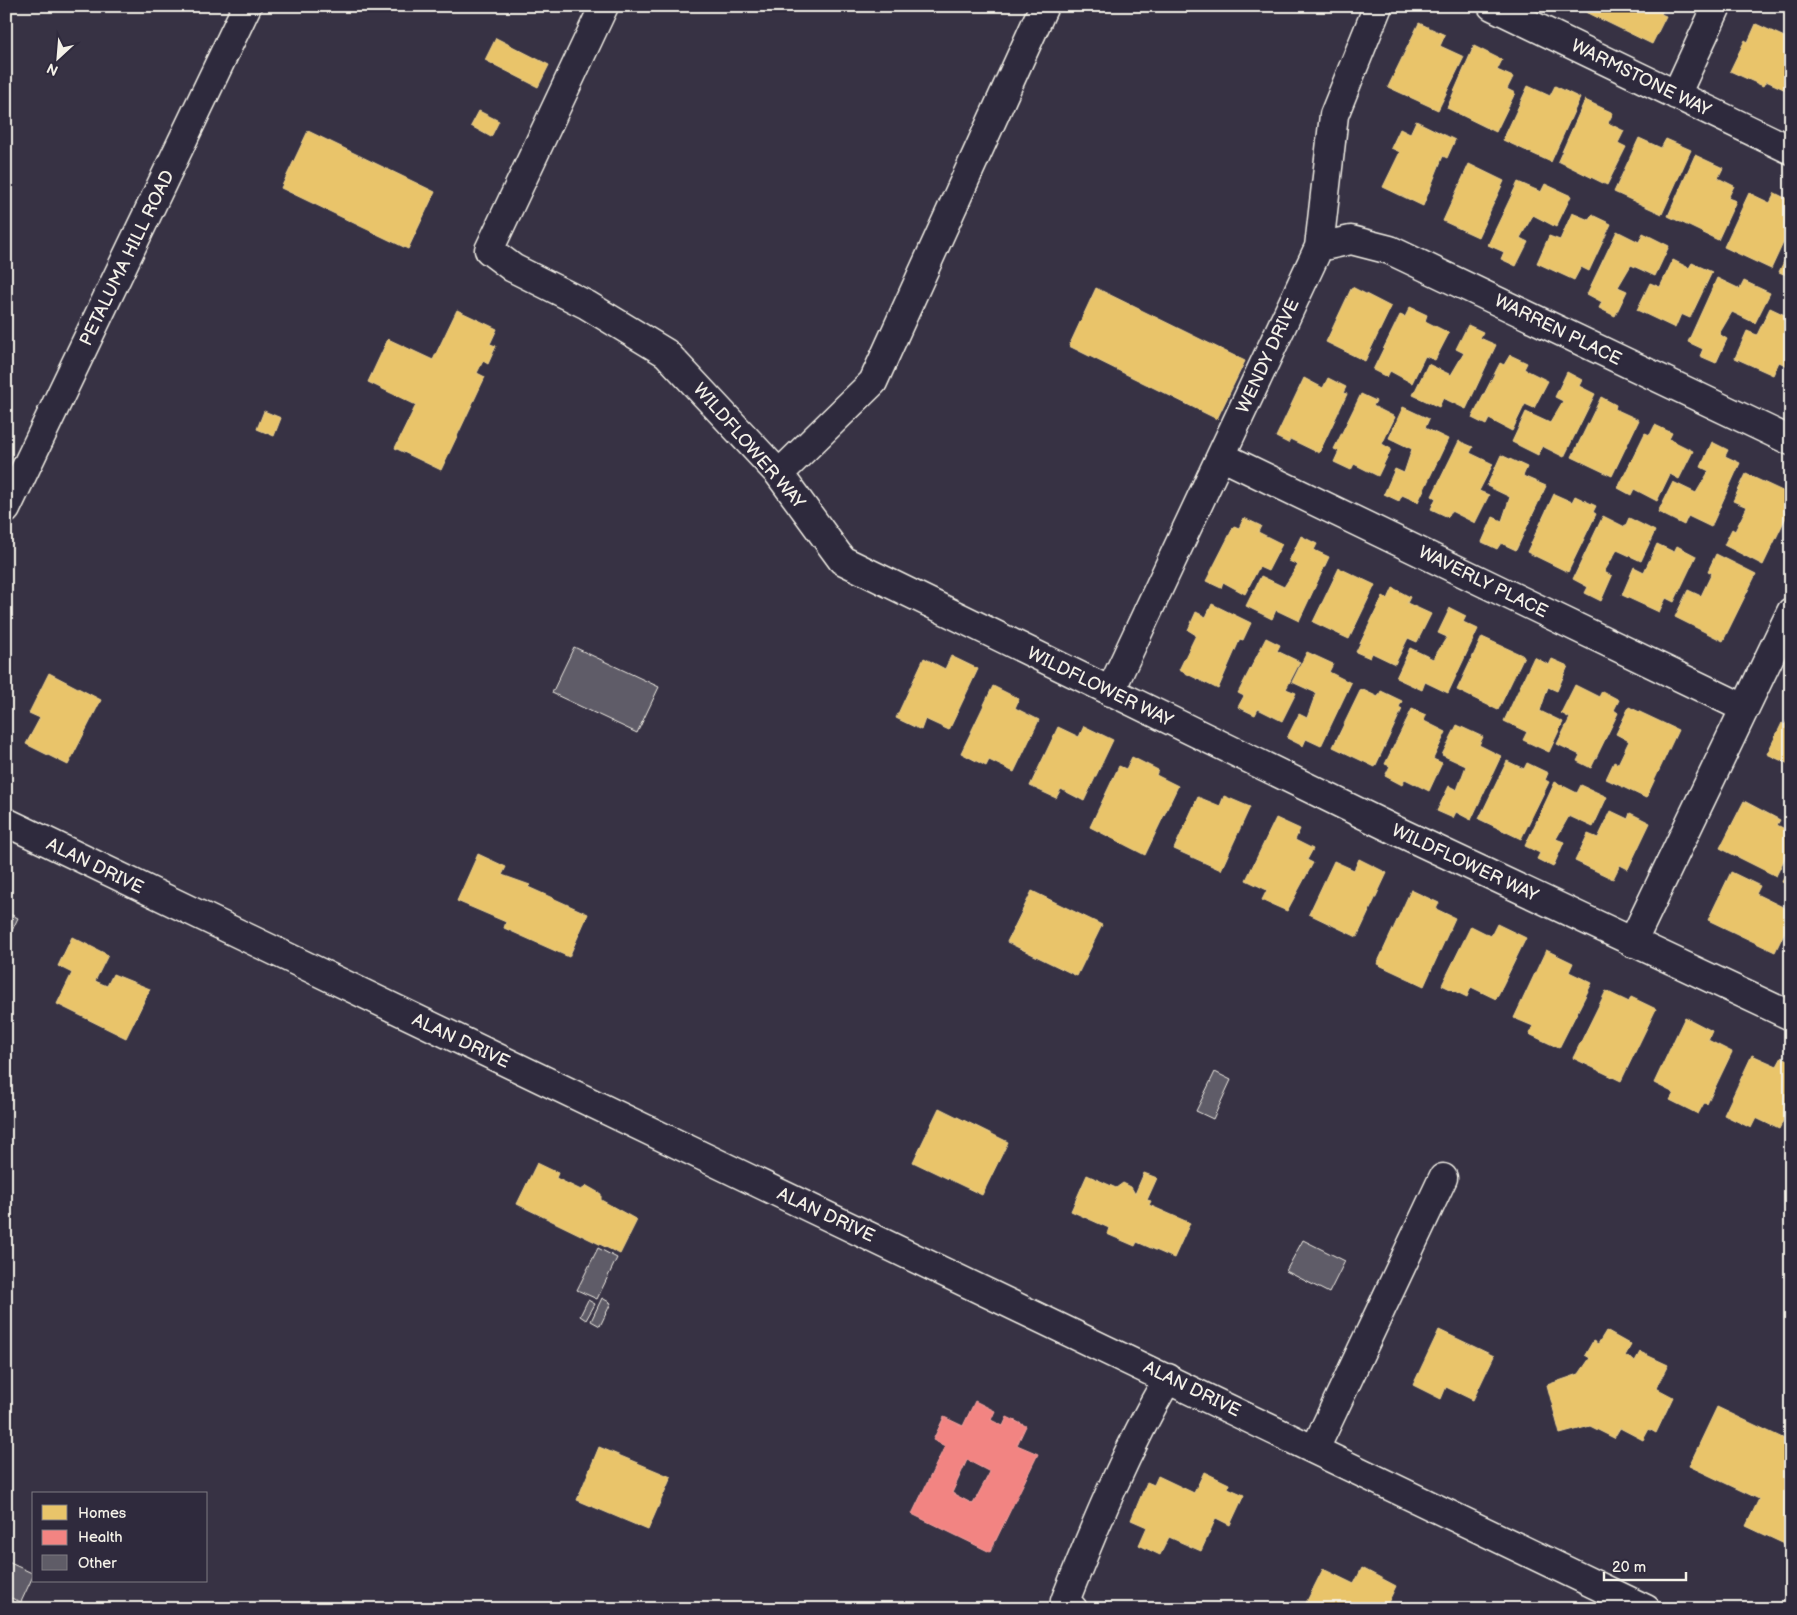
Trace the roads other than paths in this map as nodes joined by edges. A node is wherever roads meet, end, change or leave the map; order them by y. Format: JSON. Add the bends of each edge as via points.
{"nodes":[{"id":1,"x":247,"y":6,"type":"edge"},
{"id":2,"x":604,"y":6,"type":"edge"},
{"id":3,"x":1044,"y":6,"type":"edge"},
{"id":4,"x":1378,"y":6,"type":"edge"},
{"id":5,"x":1492,"y":6,"type":"edge"},
{"id":6,"x":1717,"y":6,"type":"edge"},
{"id":7,"x":1676,"y":95,"type":"junction"},
{"id":8,"x":1791,"y":150,"type":"edge"},
{"id":9,"x":1319,"y":247,"type":"junction"},
{"id":10,"x":1791,"y":441,"type":"edge"},
{"id":11,"x":1221,"y":456,"type":"junction"},
{"id":12,"x":779,"y":474,"type":"junction"},
{"id":13,"x":6,"y":509,"type":"edge"},
{"id":14,"x":1791,"y":612,"type":"edge"},
{"id":15,"x":1110,"y":692,"type":"junction"},
{"id":16,"x":1744,"y":708,"type":"junction"},
{"id":17,"x":6,"y":822,"type":"edge"},
{"id":18,"x":1632,"y":943,"type":"junction"},
{"id":19,"x":1791,"y":1016,"type":"edge"},
{"id":20,"x":1443,"y":1178,"type":"dead end"},
{"id":21,"x":1168,"y":1378,"type":"junction"},
{"id":22,"x":1315,"y":1449,"type":"junction"},
{"id":23,"x":1073,"y":1609,"type":"edge"},
{"id":24,"x":1646,"y":1609,"type":"edge"}],
"edges":[{"from":1,"to":13,"type":"street","name":"PETALUMA HILL ROAD"},
{"from":2,"to":12,"type":"street","name":"WILDFLOWER WAY","via":[[489,250],[513,268],[587,305],[666,353]]},
{"from":3,"to":12,"type":"street","via":[[873,382]]},
{"from":4,"to":9,"type":"street","name":"WENDY DRIVE","via":[[1334,115]]},
{"from":5,"to":7,"type":"street","name":"WARMSTONE WAY"},
{"from":6,"to":7,"type":"street"},
{"from":7,"to":8,"type":"street","name":"WARMSTONE WAY"},
{"from":9,"to":10,"type":"street","name":"WARREN PLACE","via":[[1351,240],[1390,250]]},
{"from":9,"to":11,"type":"street","name":"WENDY DRIVE"},
{"from":11,"to":15,"type":"street","name":"WENDY DRIVE"},
{"from":11,"to":16,"type":"street","name":"WAVERLY PLACE"},
{"from":12,"to":15,"type":"street","name":"WILDFLOWER WAY","via":[[842,560]]},
{"from":14,"to":16,"type":"street"},
{"from":15,"to":18,"type":"street","name":"WILDFLOWER WAY"},
{"from":16,"to":18,"type":"street"},
{"from":17,"to":21,"type":"street","name":"ALAN DRIVE"},
{"from":18,"to":19,"type":"street","name":"WILDFLOWER WAY"},
{"from":20,"to":22,"type":"street"},
{"from":21,"to":22,"type":"street","name":"ALAN DRIVE"},
{"from":21,"to":23,"type":"street","via":[[1120,1469],[1078,1566],[1065,1601]]},
{"from":22,"to":24,"type":"street","name":"ALAN DRIVE"}]}
